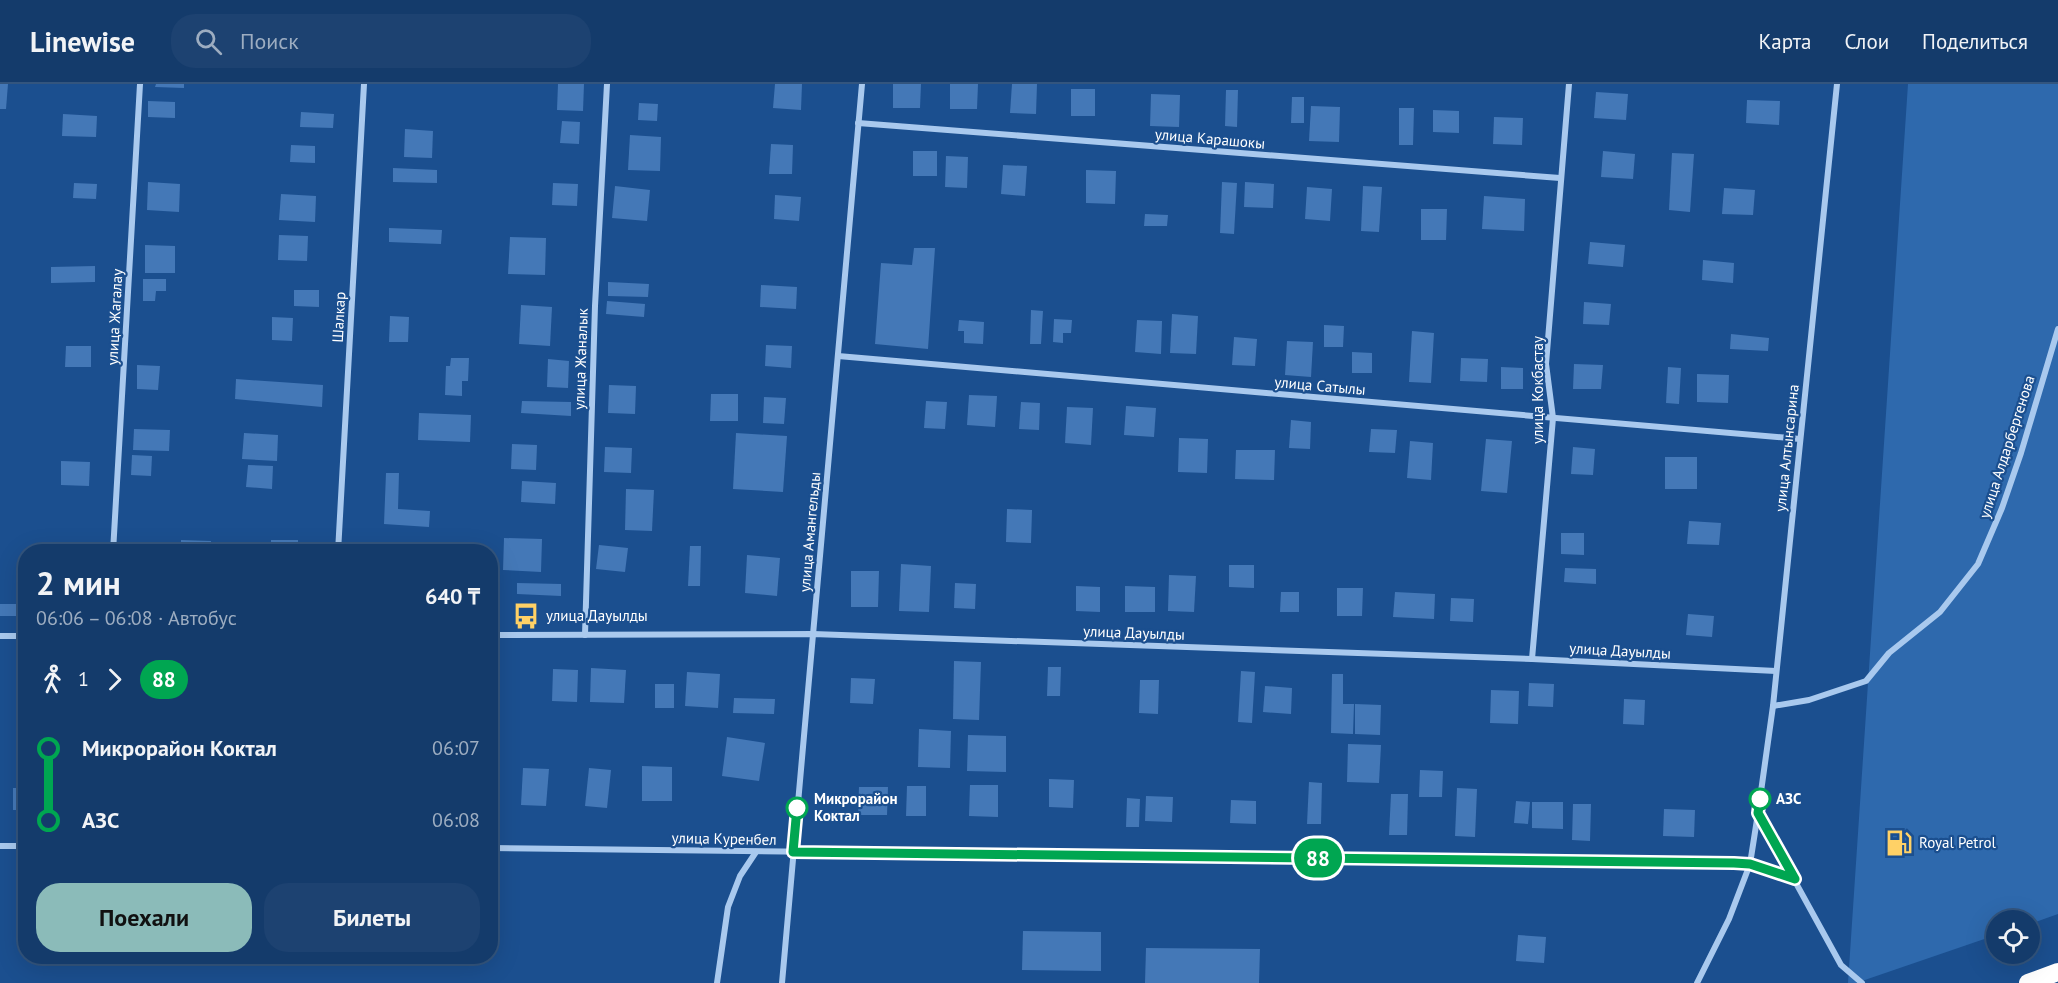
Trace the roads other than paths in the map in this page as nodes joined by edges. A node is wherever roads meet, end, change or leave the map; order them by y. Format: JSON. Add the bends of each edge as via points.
{"nodes":[{"id":1,"x":140,"y":84,"type":"edge"},
{"id":2,"x":364,"y":84,"type":"edge"},
{"id":3,"x":607,"y":84,"type":"edge"},
{"id":4,"x":862,"y":84,"type":"edge"},
{"id":5,"x":1569,"y":84,"type":"edge"},
{"id":6,"x":1837,"y":84,"type":"edge"},
{"id":7,"x":858,"y":123,"type":"junction"},
{"id":8,"x":1560,"y":178,"type":"junction"},
{"id":9,"x":2058,"y":329,"type":"edge"},
{"id":10,"x":838,"y":356,"type":"junction"},
{"id":11,"x":1553,"y":418,"type":"junction"},
{"id":12,"x":1800,"y":439,"type":"junction"},
{"id":13,"x":114,"y":544,"type":"edge"},
{"id":14,"x":338,"y":544,"type":"edge"},
{"id":15,"x":813,"y":634,"type":"junction"},
{"id":16,"x":498,"y":635,"type":"edge"},
{"id":17,"x":585,"y":635,"type":"junction"},
{"id":18,"x":0,"y":636,"type":"edge"},
{"id":19,"x":18,"y":636,"type":"edge"},
{"id":20,"x":1532,"y":659,"type":"junction"},
{"id":21,"x":1776,"y":671,"type":"junction"},
{"id":22,"x":1773,"y":706,"type":"junction"},
{"id":23,"x":1758,"y":813,"type":"junction"},
{"id":24,"x":0,"y":846,"type":"edge"},
{"id":25,"x":18,"y":846,"type":"edge"},
{"id":26,"x":498,"y":848,"type":"edge"},
{"id":27,"x":756,"y":852,"type":"junction"},
{"id":28,"x":793,"y":852,"type":"junction"},
{"id":29,"x":1750,"y":864,"type":"junction"},
{"id":30,"x":1795,"y":879,"type":"junction"},
{"id":31,"x":2058,"y":972,"type":"edge"},
{"id":32,"x":717,"y":983,"type":"edge"},
{"id":33,"x":782,"y":983,"type":"edge"},
{"id":34,"x":1697,"y":983,"type":"edge"},
{"id":35,"x":1862,"y":983,"type":"edge"},
{"id":36,"x":2028,"y":983,"type":"edge"}],
"edges":[{"from":1,"to":13,"type":"street","name":"улица Жагалау"},
{"from":2,"to":14,"type":"street","name":"Шалкар"},
{"from":3,"to":17,"type":"street","name":"улица Жаналык","via":[[595,306]]},
{"from":4,"to":7,"type":"street","name":"улица Амангельды"},
{"from":5,"to":8,"type":"street","name":"улица Кокбастау"},
{"from":6,"to":12,"type":"street","name":"улица Алтынсарина"},
{"from":7,"to":8,"type":"street","name":"улица Карашокы"},
{"from":7,"to":10,"type":"street","name":"улица Амангельды"},
{"from":8,"to":11,"type":"street","name":"улица Кокбастау","via":[[1546,364]]},
{"from":9,"to":22,"type":"street","name":"улица Алдарбергенова","via":[[2021,453],[1978,564],[1940,612],[1889,653],[1866,681],[1809,700]]},
{"from":10,"to":11,"type":"street","name":"улица Сатылы"},
{"from":10,"to":15,"type":"street","name":"улица Амангельды"},
{"from":11,"to":12,"type":"street","name":"улица Сатылы"},
{"from":11,"to":20,"type":"street","name":"улица Кокбастау"},
{"from":12,"to":21,"type":"street","name":"улица Алтынсарина"},
{"from":15,"to":17,"type":"street","name":"улица Дауылды"},
{"from":15,"to":20,"type":"street","name":"улица Дауылды"},
{"from":15,"to":28,"type":"street","name":"улица Амангельды"},
{"from":16,"to":17,"type":"street","name":"улица Дауылды"},
{"from":18,"to":19,"type":"street"},
{"from":20,"to":21,"type":"street","name":"улица Дауылды"},
{"from":21,"to":22,"type":"street","name":"улица Алтынсарина"},
{"from":22,"to":23,"type":"street","name":"улица Алтынсарина"},
{"from":23,"to":29,"type":"street","name":"улица Алтынсарина"},
{"from":23,"to":30,"type":"street"},
{"from":24,"to":25,"type":"street"},
{"from":26,"to":27,"type":"street","name":"улица Куренбел"},
{"from":27,"to":28,"type":"street","name":"улица Куренбел"},
{"from":27,"to":32,"type":"street","via":[[740,876],[728,907]]},
{"from":28,"to":29,"type":"street","name":"улица Куренбел"},
{"from":28,"to":33,"type":"street","name":"улица Амангельды"},
{"from":29,"to":30,"type":"street","name":"улица Куренбел"},
{"from":29,"to":34,"type":"street","name":"улица Алтынсарина","via":[[1729,919]]},
{"from":30,"to":35,"type":"street","via":[[1841,965]]},
{"from":31,"to":36,"type":"highway"}]}
